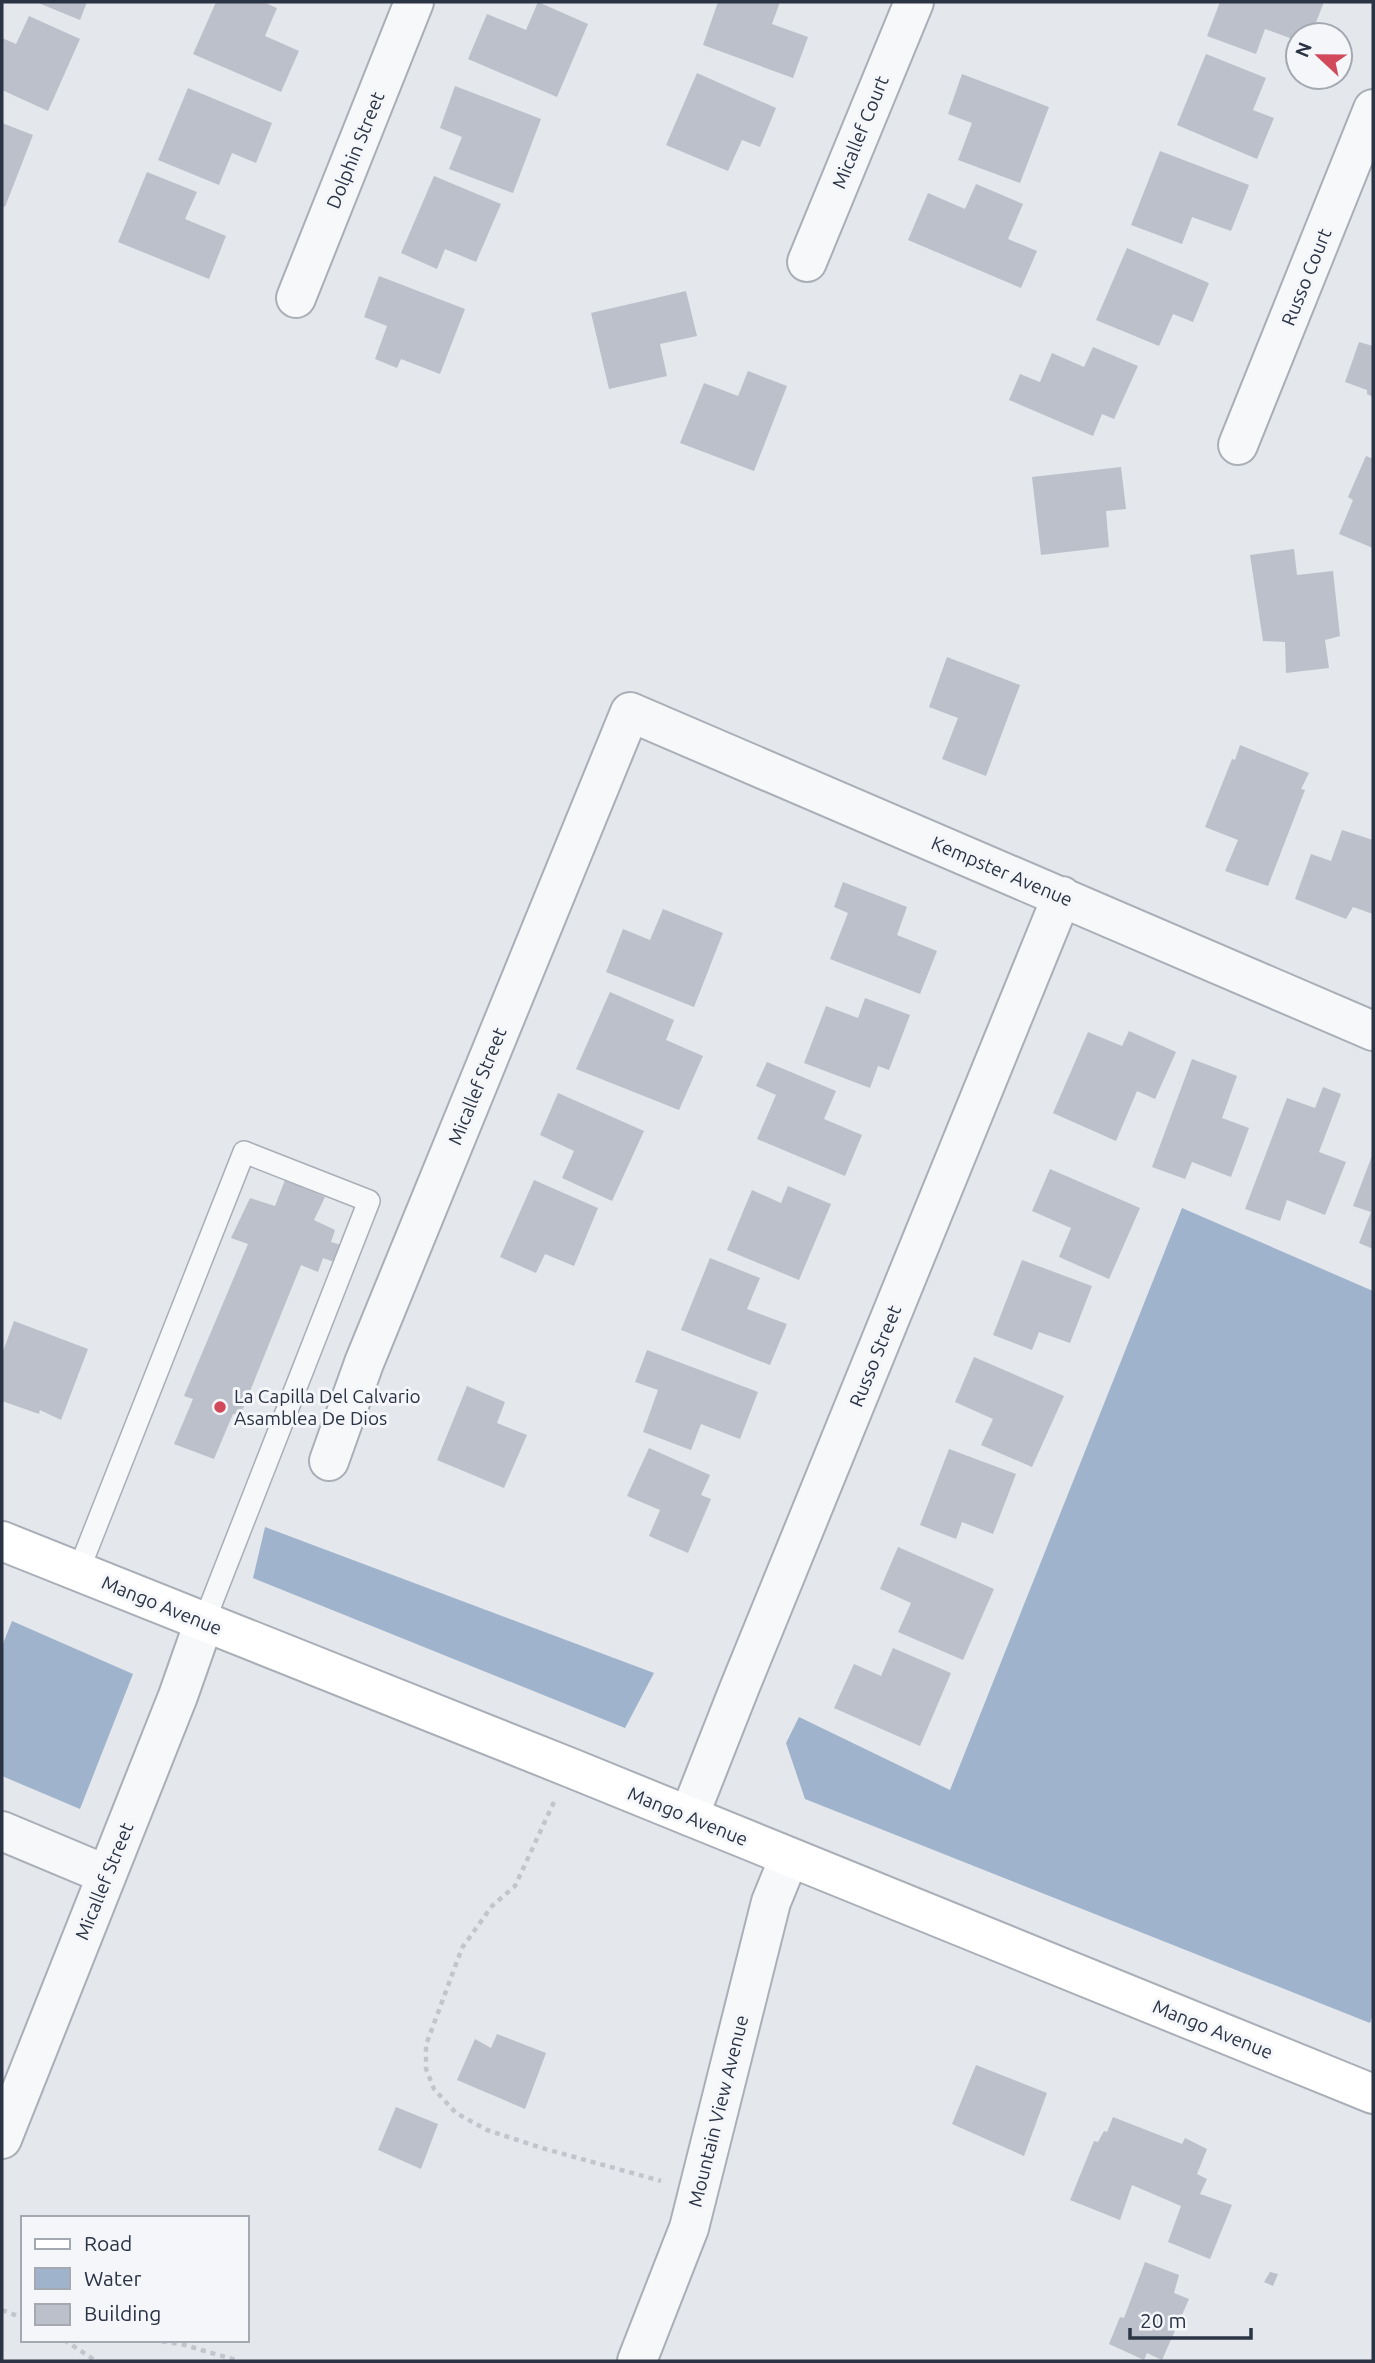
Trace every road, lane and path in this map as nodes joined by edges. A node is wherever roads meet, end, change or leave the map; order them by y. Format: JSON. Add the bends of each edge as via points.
{"nodes":[{"id":1,"x":414,"y":2,"type":"edge"},
{"id":2,"x":914,"y":2,"type":"edge"},
{"id":3,"x":1373,"y":110,"type":"edge"},
{"id":4,"x":807,"y":262,"type":"dead end"},
{"id":5,"x":296,"y":298,"type":"dead end"},
{"id":6,"x":1238,"y":445,"type":"dead end"},
{"id":7,"x":630,"y":712,"type":"joint"},
{"id":8,"x":1062,"y":896,"type":"junction"},
{"id":9,"x":1373,"y":1031,"type":"edge"},
{"id":10,"x":329,"y":1461,"type":"dead end"},
{"id":11,"x":2,"y":1541,"type":"edge"},
{"id":12,"x":78,"y":1572,"type":"junction"},
{"id":13,"x":204,"y":1622,"type":"junction"},
{"id":14,"x":571,"y":1768,"type":"junction"},
{"id":15,"x":689,"y":1816,"type":"junction"},
{"id":16,"x":2,"y":1831,"type":"edge"},
{"id":17,"x":789,"y":1858,"type":"junction"},
{"id":18,"x":107,"y":1875,"type":"junction"},
{"id":19,"x":1373,"y":2094,"type":"edge"},
{"id":20,"x":2,"y":2139,"type":"edge"},
{"id":21,"x":698,"y":2192,"type":"junction"},
{"id":22,"x":2,"y":2310,"type":"edge"},
{"id":23,"x":21,"y":2317,"type":"edge"},
{"id":24,"x":67,"y":2342,"type":"edge"},
{"id":25,"x":166,"y":2342,"type":"edge"},
{"id":26,"x":96,"y":2361,"type":"edge"},
{"id":27,"x":239,"y":2361,"type":"edge"},
{"id":28,"x":637,"y":2361,"type":"edge"}],
"edges":[{"from":1,"to":5,"type":"street","name":"Dolphin Street"},
{"from":2,"to":4,"type":"street","name":"Micallef Court"},
{"from":3,"to":6,"type":"street","name":"Russo Court"},
{"from":7,"to":8,"type":"street","name":"Kempster Avenue"},
{"from":7,"to":10,"type":"street","name":"Micallef Street","via":[[369,1350]]},
{"from":8,"to":9,"type":"street","name":"Kempster Avenue"},
{"from":8,"to":15,"type":"street","name":"Russo Street"},
{"from":11,"to":12,"type":"street","name":"Mango Avenue"},
{"from":12,"to":13,"type":"street","name":"Mango Avenue"},
{"from":12,"to":13,"type":"lane","via":[[244,1152],[369,1201]]},
{"from":13,"to":14,"type":"street","name":"Mango Avenue"},
{"from":13,"to":18,"type":"street","name":"Micallef Street"},
{"from":14,"to":15,"type":"street","name":"Mango Avenue"},
{"from":14,"to":21,"type":"path","via":[[515,1886],[492,1906],[462,1948],[426,2045],[426,2069],[434,2089],[456,2113],[487,2130]]},
{"from":15,"to":17,"type":"street","name":"Mango Avenue"},
{"from":16,"to":18,"type":"street"},
{"from":17,"to":19,"type":"street","name":"Mango Avenue"},
{"from":17,"to":21,"type":"street","name":"Mountain View Avenue","via":[[771,1902]]},
{"from":18,"to":20,"type":"street","name":"Micallef Street"},
{"from":21,"to":28,"type":"street","name":"Mountain View Avenue","via":[[689,2228]]},
{"from":22,"to":23,"type":"path"},
{"from":24,"to":26,"type":"path"},
{"from":25,"to":27,"type":"path"}]}
